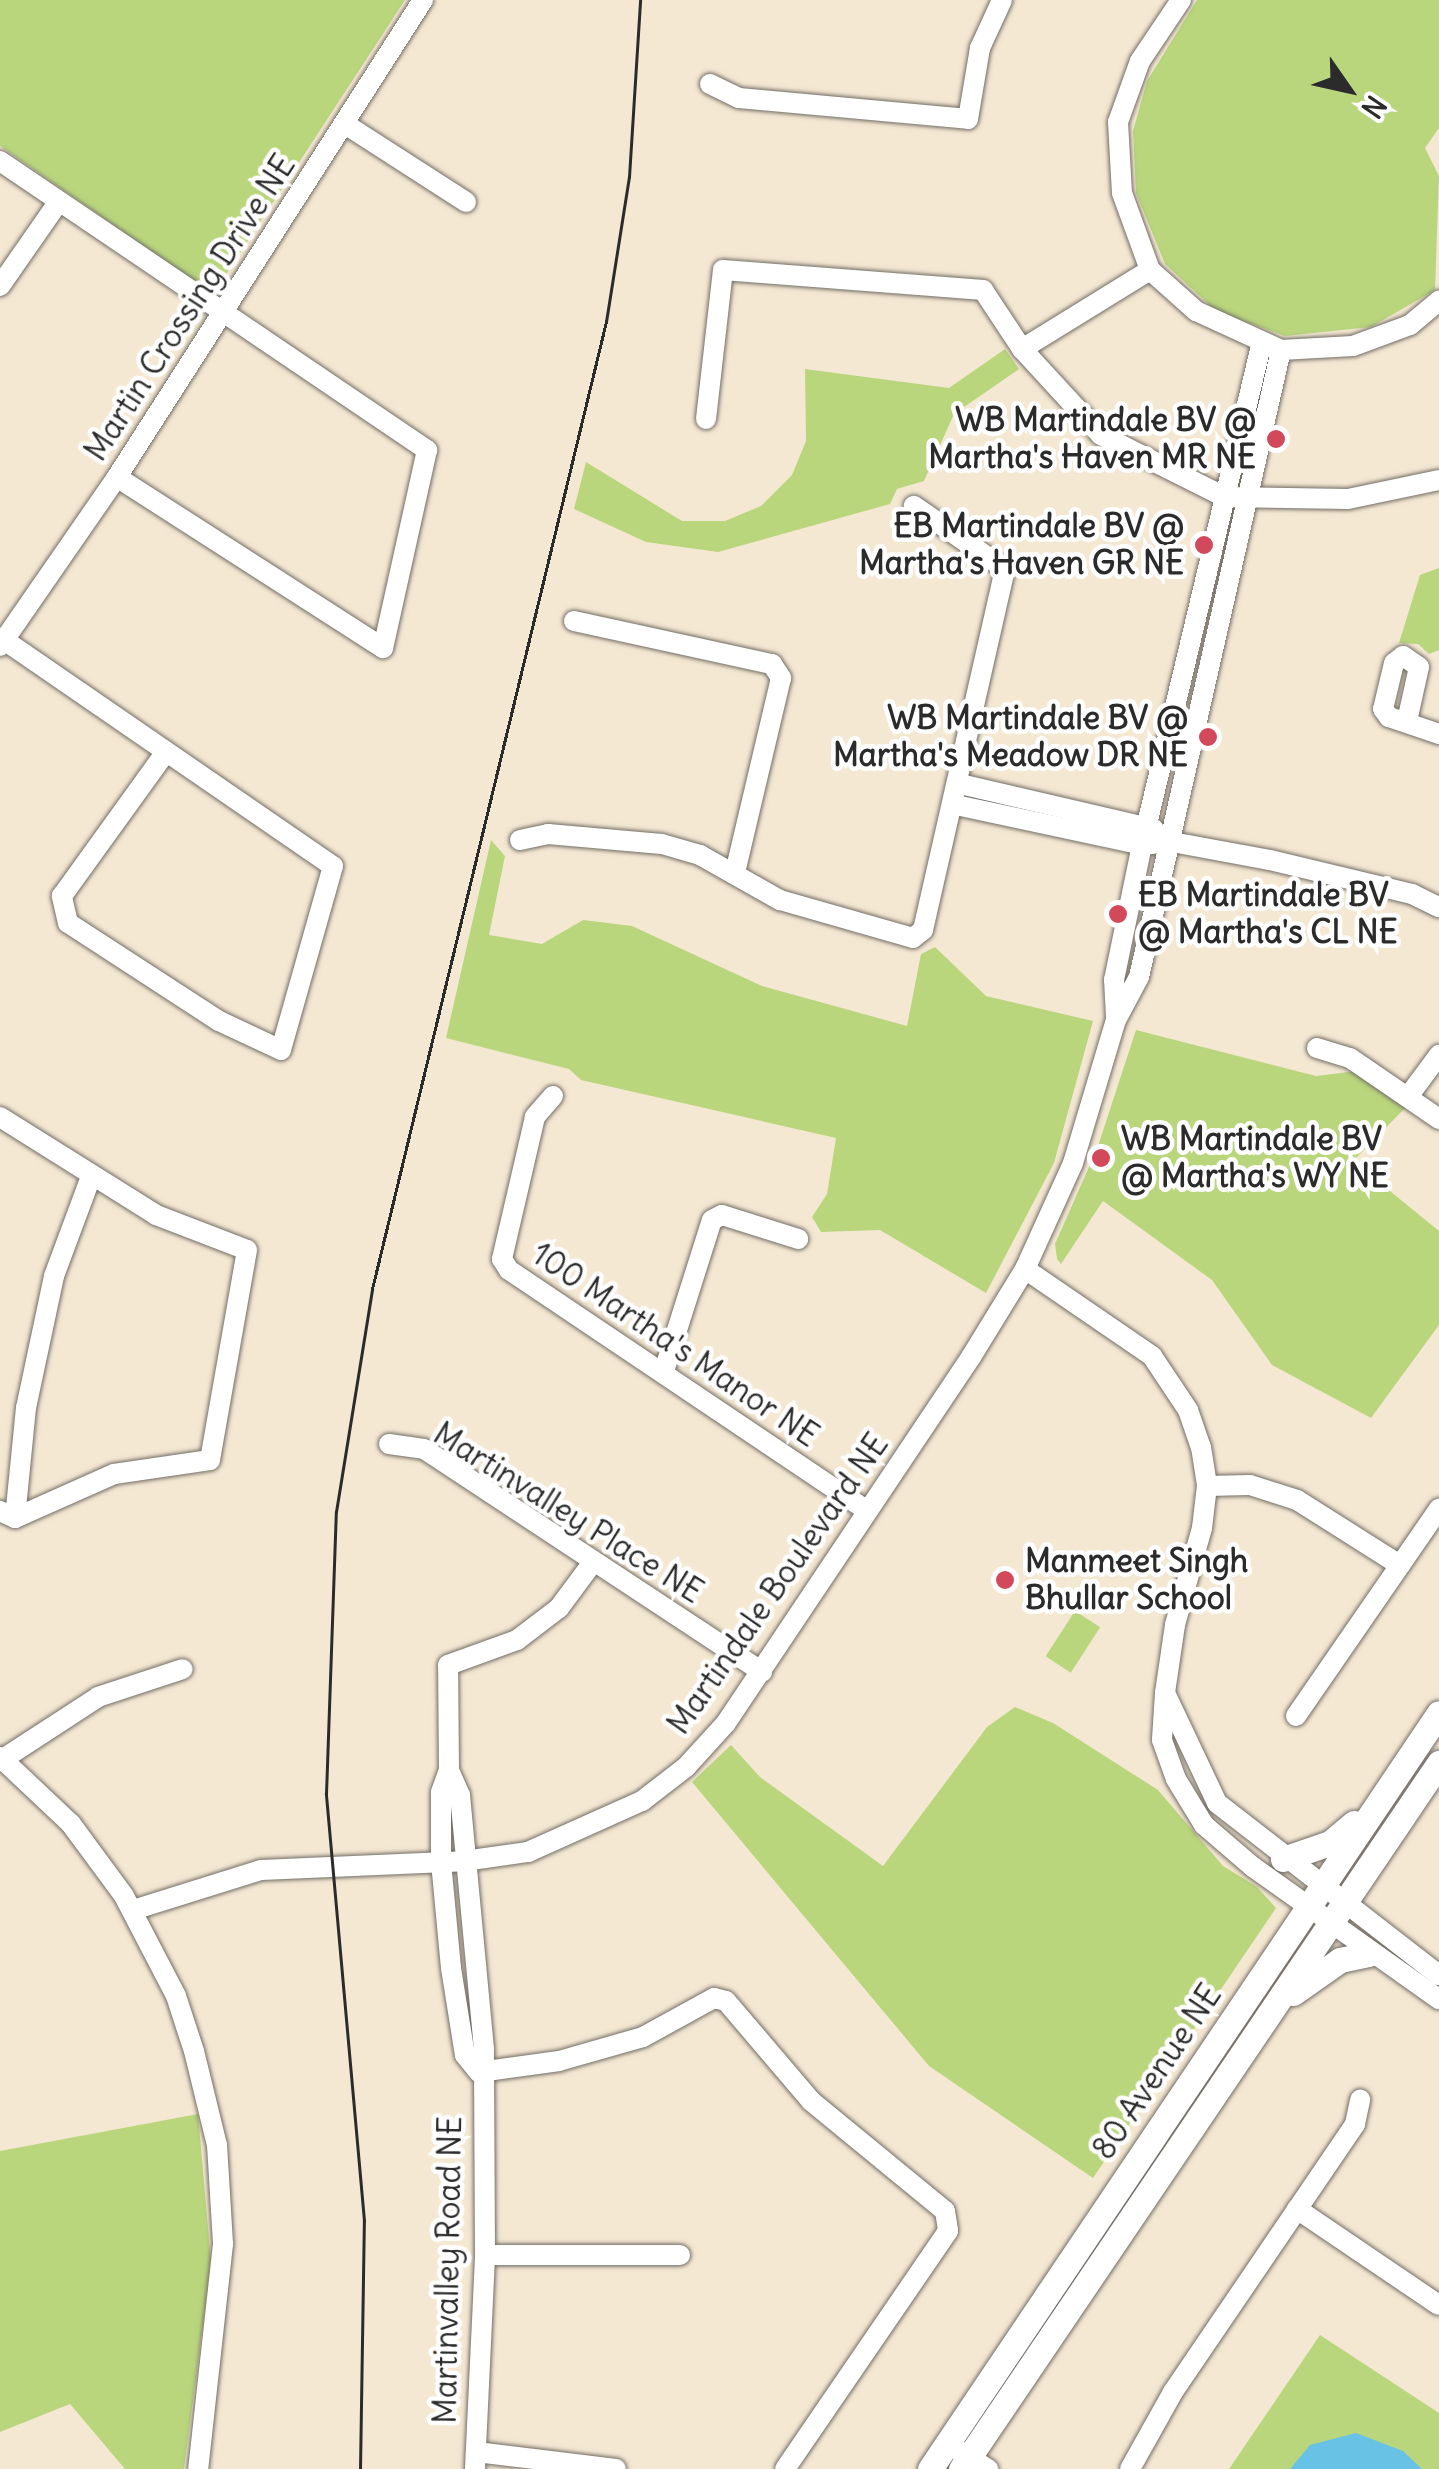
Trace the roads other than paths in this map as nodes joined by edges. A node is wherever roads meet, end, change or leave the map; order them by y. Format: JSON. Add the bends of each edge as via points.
{"nodes":[{"id":1,"x":423,"y":0,"type":"edge"},
{"id":2,"x":1002,"y":0,"type":"edge"},
{"id":3,"x":1181,"y":0,"type":"edge"},
{"id":4,"x":710,"y":84,"type":"dead end"},
{"id":5,"x":346,"y":124,"type":"junction"},
{"id":6,"x":0,"y":161,"type":"edge"},
{"id":7,"x":59,"y":201,"type":"junction"},
{"id":8,"x":466,"y":202,"type":"dead end"},
{"id":9,"x":1150,"y":270,"type":"junction"},
{"id":10,"x":0,"y":286,"type":"edge"},
{"id":11,"x":1439,"y":301,"type":"edge"},
{"id":12,"x":221,"y":311,"type":"junction"},
{"id":13,"x":1271,"y":348,"type":"junction"},
{"id":14,"x":1022,"y":349,"type":"junction"},
{"id":15,"x":706,"y":419,"type":"dead end"},
{"id":16,"x":117,"y":477,"type":"junction"},
{"id":17,"x":1439,"y":480,"type":"edge"},
{"id":18,"x":1225,"y":497,"type":"junction"},
{"id":19,"x":1248,"y":501,"type":"junction"},
{"id":20,"x":914,"y":506,"type":"dead end"},
{"id":21,"x":574,"y":620,"type":"dead end"},
{"id":22,"x":2,"y":643,"type":"edge"},
{"id":23,"x":1407,"y":721,"type":"dead end"},
{"id":24,"x":1439,"y":734,"type":"edge"},
{"id":25,"x":165,"y":752,"type":"junction"},
{"id":26,"x":958,"y":794,"type":"junction"},
{"id":27,"x":1147,"y":824,"type":"junction"},
{"id":28,"x":520,"y":840,"type":"dead end"},
{"id":29,"x":1172,"y":842,"type":"junction"},
{"id":30,"x":1142,"y":845,"type":"junction"},
{"id":31,"x":735,"y":872,"type":"junction"},
{"id":32,"x":1439,"y":907,"type":"edge"},
{"id":33,"x":1116,"y":1020,"type":"junction"},
{"id":34,"x":1317,"y":1048,"type":"dead end"},
{"id":35,"x":1439,"y":1055,"type":"edge"},
{"id":36,"x":1410,"y":1094,"type":"junction"},
{"id":37,"x":553,"y":1096,"type":"dead end"},
{"id":38,"x":0,"y":1117,"type":"edge"},
{"id":39,"x":1439,"y":1119,"type":"edge"},
{"id":40,"x":90,"y":1179,"type":"junction"},
{"id":41,"x":798,"y":1238,"type":"dead end"},
{"id":42,"x":1025,"y":1269,"type":"junction"},
{"id":43,"x":664,"y":1372,"type":"junction"},
{"id":44,"x":389,"y":1444,"type":"dead end"},
{"id":45,"x":1207,"y":1486,"type":"junction"},
{"id":46,"x":1439,"y":1508,"type":"edge"},
{"id":47,"x":868,"y":1511,"type":"junction"},
{"id":48,"x":8,"y":1514,"type":"edge"},
{"id":49,"x":594,"y":1562,"type":"junction"},
{"id":50,"x":1400,"y":1565,"type":"junction"},
{"id":51,"x":182,"y":1669,"type":"dead end"},
{"id":52,"x":762,"y":1672,"type":"junction"},
{"id":53,"x":1165,"y":1693,"type":"junction"},
{"id":54,"x":1439,"y":1713,"type":"edge"},
{"id":55,"x":1296,"y":1716,"type":"dead end"},
{"id":56,"x":1,"y":1758,"type":"edge"},
{"id":57,"x":1439,"y":1764,"type":"edge"},
{"id":58,"x":449,"y":1770,"type":"junction"},
{"id":59,"x":1383,"y":1796,"type":"junction"},
{"id":60,"x":1282,"y":1859,"type":"junction"},
{"id":61,"x":464,"y":1861,"type":"junction"},
{"id":62,"x":441,"y":1862,"type":"junction"},
{"id":63,"x":1321,"y":1886,"type":"junction"},
{"id":64,"x":1345,"y":1902,"type":"junction"},
{"id":65,"x":1306,"y":1908,"type":"junction"},
{"id":66,"x":133,"y":1910,"type":"junction"},
{"id":67,"x":1330,"y":1924,"type":"junction"},
{"id":68,"x":1370,"y":1954,"type":"junction"},
{"id":69,"x":1439,"y":1976,"type":"edge"},
{"id":70,"x":1439,"y":1999,"type":"edge"},
{"id":71,"x":1270,"y":2012,"type":"junction"},
{"id":72,"x":480,"y":2072,"type":"junction"},
{"id":73,"x":1360,"y":2100,"type":"dead end"},
{"id":74,"x":1298,"y":2209,"type":"junction"},
{"id":75,"x":485,"y":2255,"type":"junction"},
{"id":76,"x":680,"y":2255,"type":"dead end"},
{"id":77,"x":1439,"y":2306,"type":"edge"},
{"id":78,"x":476,"y":2460,"type":"edge"},
{"id":79,"x":938,"y":2461,"type":"edge"},
{"id":80,"x":973,"y":2465,"type":"edge"},
{"id":81,"x":198,"y":2469,"type":"edge"},
{"id":82,"x":616,"y":2469,"type":"edge"},
{"id":83,"x":785,"y":2469,"type":"edge"},
{"id":84,"x":1130,"y":2469,"type":"edge"}],
"edges":[{"from":1,"to":5,"type":"street","name":"Martin Crossing Drive NE"},
{"from":2,"to":4,"type":"street","via":[[980,48],[968,119],[738,98]]},
{"from":3,"to":9,"type":"street","via":[[1140,61],[1118,122],[1122,192]]},
{"from":5,"to":8,"type":"street"},
{"from":5,"to":12,"type":"street","name":"Martin Crossing Drive NE"},
{"from":6,"to":7,"type":"street"},
{"from":7,"to":10,"type":"street"},
{"from":7,"to":12,"type":"street"},
{"from":9,"to":13,"type":"street","via":[[1196,311]]},
{"from":9,"to":14,"type":"street"},
{"from":11,"to":13,"type":"street","via":[[1410,325],[1353,346]]},
{"from":12,"to":16,"type":"street","name":"Martin Crossing Drive NE"},
{"from":12,"to":16,"type":"street","via":[[427,450],[382,648]]},
{"from":13,"to":18,"type":"street","name":"Martindale Boulevard NE"},
{"from":13,"to":19,"type":"street","name":"Martindale Boulevard NE"},
{"from":14,"to":15,"type":"street","via":[[983,290],[723,270]]},
{"from":14,"to":18,"type":"street","via":[[1101,434],[1156,468]]},
{"from":16,"to":22,"type":"street","name":"Martin Crossing Drive NE"},
{"from":17,"to":19,"type":"street","via":[[1348,500]]},
{"from":18,"to":19,"type":"street"},
{"from":18,"to":27,"type":"street","name":"Martindale Boulevard NE"},
{"from":19,"to":29,"type":"street","name":"Martindale Boulevard NE"},
{"from":20,"to":26,"type":"street","via":[[1005,569]]},
{"from":21,"to":31,"type":"street","via":[[772,664],[781,678]]},
{"from":22,"to":25,"type":"street"},
{"from":23,"to":24,"type":"street"},
{"from":25,"to":25,"type":"street","via":[[333,866],[281,1050],[219,1021],[68,923],[62,896]]},
{"from":26,"to":27,"type":"street"},
{"from":26,"to":30,"type":"street"},
{"from":26,"to":31,"type":"street","via":[[923,930],[913,938],[780,900]]},
{"from":27,"to":29,"type":"street"},
{"from":27,"to":30,"type":"street","name":"Martindale Boulevard NE"},
{"from":28,"to":31,"type":"street","via":[[548,834],[662,844]]},
{"from":29,"to":30,"type":"street"},
{"from":29,"to":32,"type":"street","via":[[1359,881]]},
{"from":29,"to":33,"type":"street","name":"Martindale Boulevard NE","via":[[1138,976]]},
{"from":30,"to":33,"type":"street","name":"Martindale Boulevard NE","via":[[1114,980]]},
{"from":33,"to":42,"type":"street","name":"Martindale Boulevard NE","via":[[1073,1163]]},
{"from":34,"to":36,"type":"street","via":[[1350,1058]]},
{"from":35,"to":36,"type":"street"},
{"from":36,"to":39,"type":"street"},
{"from":37,"to":43,"type":"street","name":"100 Martha's Manor NE","via":[[535,1116],[502,1258],[509,1270]]},
{"from":38,"to":40,"type":"street"},
{"from":40,"to":48,"type":"street","via":[[54,1276]]},
{"from":40,"to":48,"type":"street","via":[[156,1215],[247,1250],[210,1460],[114,1474]]},
{"from":41,"to":43,"type":"street","via":[[722,1216],[712,1220]]},
{"from":42,"to":45,"type":"street","via":[[1152,1356],[1188,1410]]},
{"from":42,"to":47,"type":"street","name":"Martindale Boulevard NE"},
{"from":43,"to":47,"type":"street","name":"100 Martha's Manor NE"},
{"from":44,"to":49,"type":"street","name":"Martinvalley Place NE","via":[[424,1448]]},
{"from":45,"to":50,"type":"street","via":[[1250,1484],[1298,1500]]},
{"from":45,"to":53,"type":"street"},
{"from":46,"to":50,"type":"street"},
{"from":47,"to":52,"type":"street","name":"Martindale Boulevard NE"},
{"from":49,"to":52,"type":"street","name":"Martinvalley Place NE"},
{"from":49,"to":58,"type":"street","via":[[559,1608],[517,1640],[448,1665]]},
{"from":50,"to":55,"type":"street"},
{"from":51,"to":56,"type":"street","via":[[98,1697]]},
{"from":52,"to":61,"type":"street","name":"Martindale Boulevard NE","via":[[686,1767],[629,1809],[528,1852]]},
{"from":53,"to":60,"type":"street","via":[[1217,1803]]},
{"from":53,"to":65,"type":"street","via":[[1162,1740],[1204,1824]]},
{"from":54,"to":59,"type":"main road","name":"80 Avenue NE"},
{"from":56,"to":66,"type":"street","via":[[71,1824]]},
{"from":57,"to":64,"type":"main road","name":"80 Avenue NE"},
{"from":58,"to":61,"type":"street","name":"Martinvalley Road NE","via":[[460,1795]]},
{"from":58,"to":62,"type":"street","name":"Martinvalley Road NE","via":[[441,1792]]},
{"from":59,"to":60,"type":"main road","via":[[1330,1843]]},
{"from":59,"to":63,"type":"main road","name":"80 Avenue NE"},
{"from":60,"to":63,"type":"street"},
{"from":61,"to":62,"type":"street","name":"Martindale Boulevard NE"},
{"from":61,"to":72,"type":"street","name":"Martinvalley Road NE","via":[[484,2048]]},
{"from":62,"to":66,"type":"street","name":"Martindale Boulevard NE","via":[[261,1870]]},
{"from":62,"to":72,"type":"street","name":"Martinvalley Road NE","via":[[464,2054]]},
{"from":63,"to":64,"type":"street"},
{"from":63,"to":65,"type":"main road","name":"80 Avenue NE"},
{"from":64,"to":67,"type":"main road","name":"80 Avenue NE"},
{"from":64,"to":69,"type":"street"},
{"from":65,"to":67,"type":"street"},
{"from":65,"to":79,"type":"main road","name":"80 Avenue NE"},
{"from":66,"to":81,"type":"street","via":[[176,1996],[217,2144],[221,2296]]},
{"from":67,"to":68,"type":"street"},
{"from":67,"to":71,"type":"main road","name":"80 Avenue NE"},
{"from":68,"to":70,"type":"street"},
{"from":68,"to":71,"type":"main road","via":[[1319,1972]]},
{"from":71,"to":80,"type":"main road","name":"80 Avenue NE"},
{"from":72,"to":75,"type":"street","name":"Martinvalley Road NE"},
{"from":72,"to":83,"type":"street","via":[[559,2061],[643,2037],[714,1998],[726,2001],[811,2101],[946,2211],[948,2232]]},
{"from":73,"to":74,"type":"street","via":[[1355,2124]]},
{"from":74,"to":77,"type":"street"},
{"from":74,"to":84,"type":"street","via":[[1173,2392]]},
{"from":75,"to":76,"type":"street"},
{"from":75,"to":78,"type":"street","name":"Martinvalley Road NE"},
{"from":78,"to":82,"type":"street"},
{"from":79,"to":80,"type":"street"}]}
